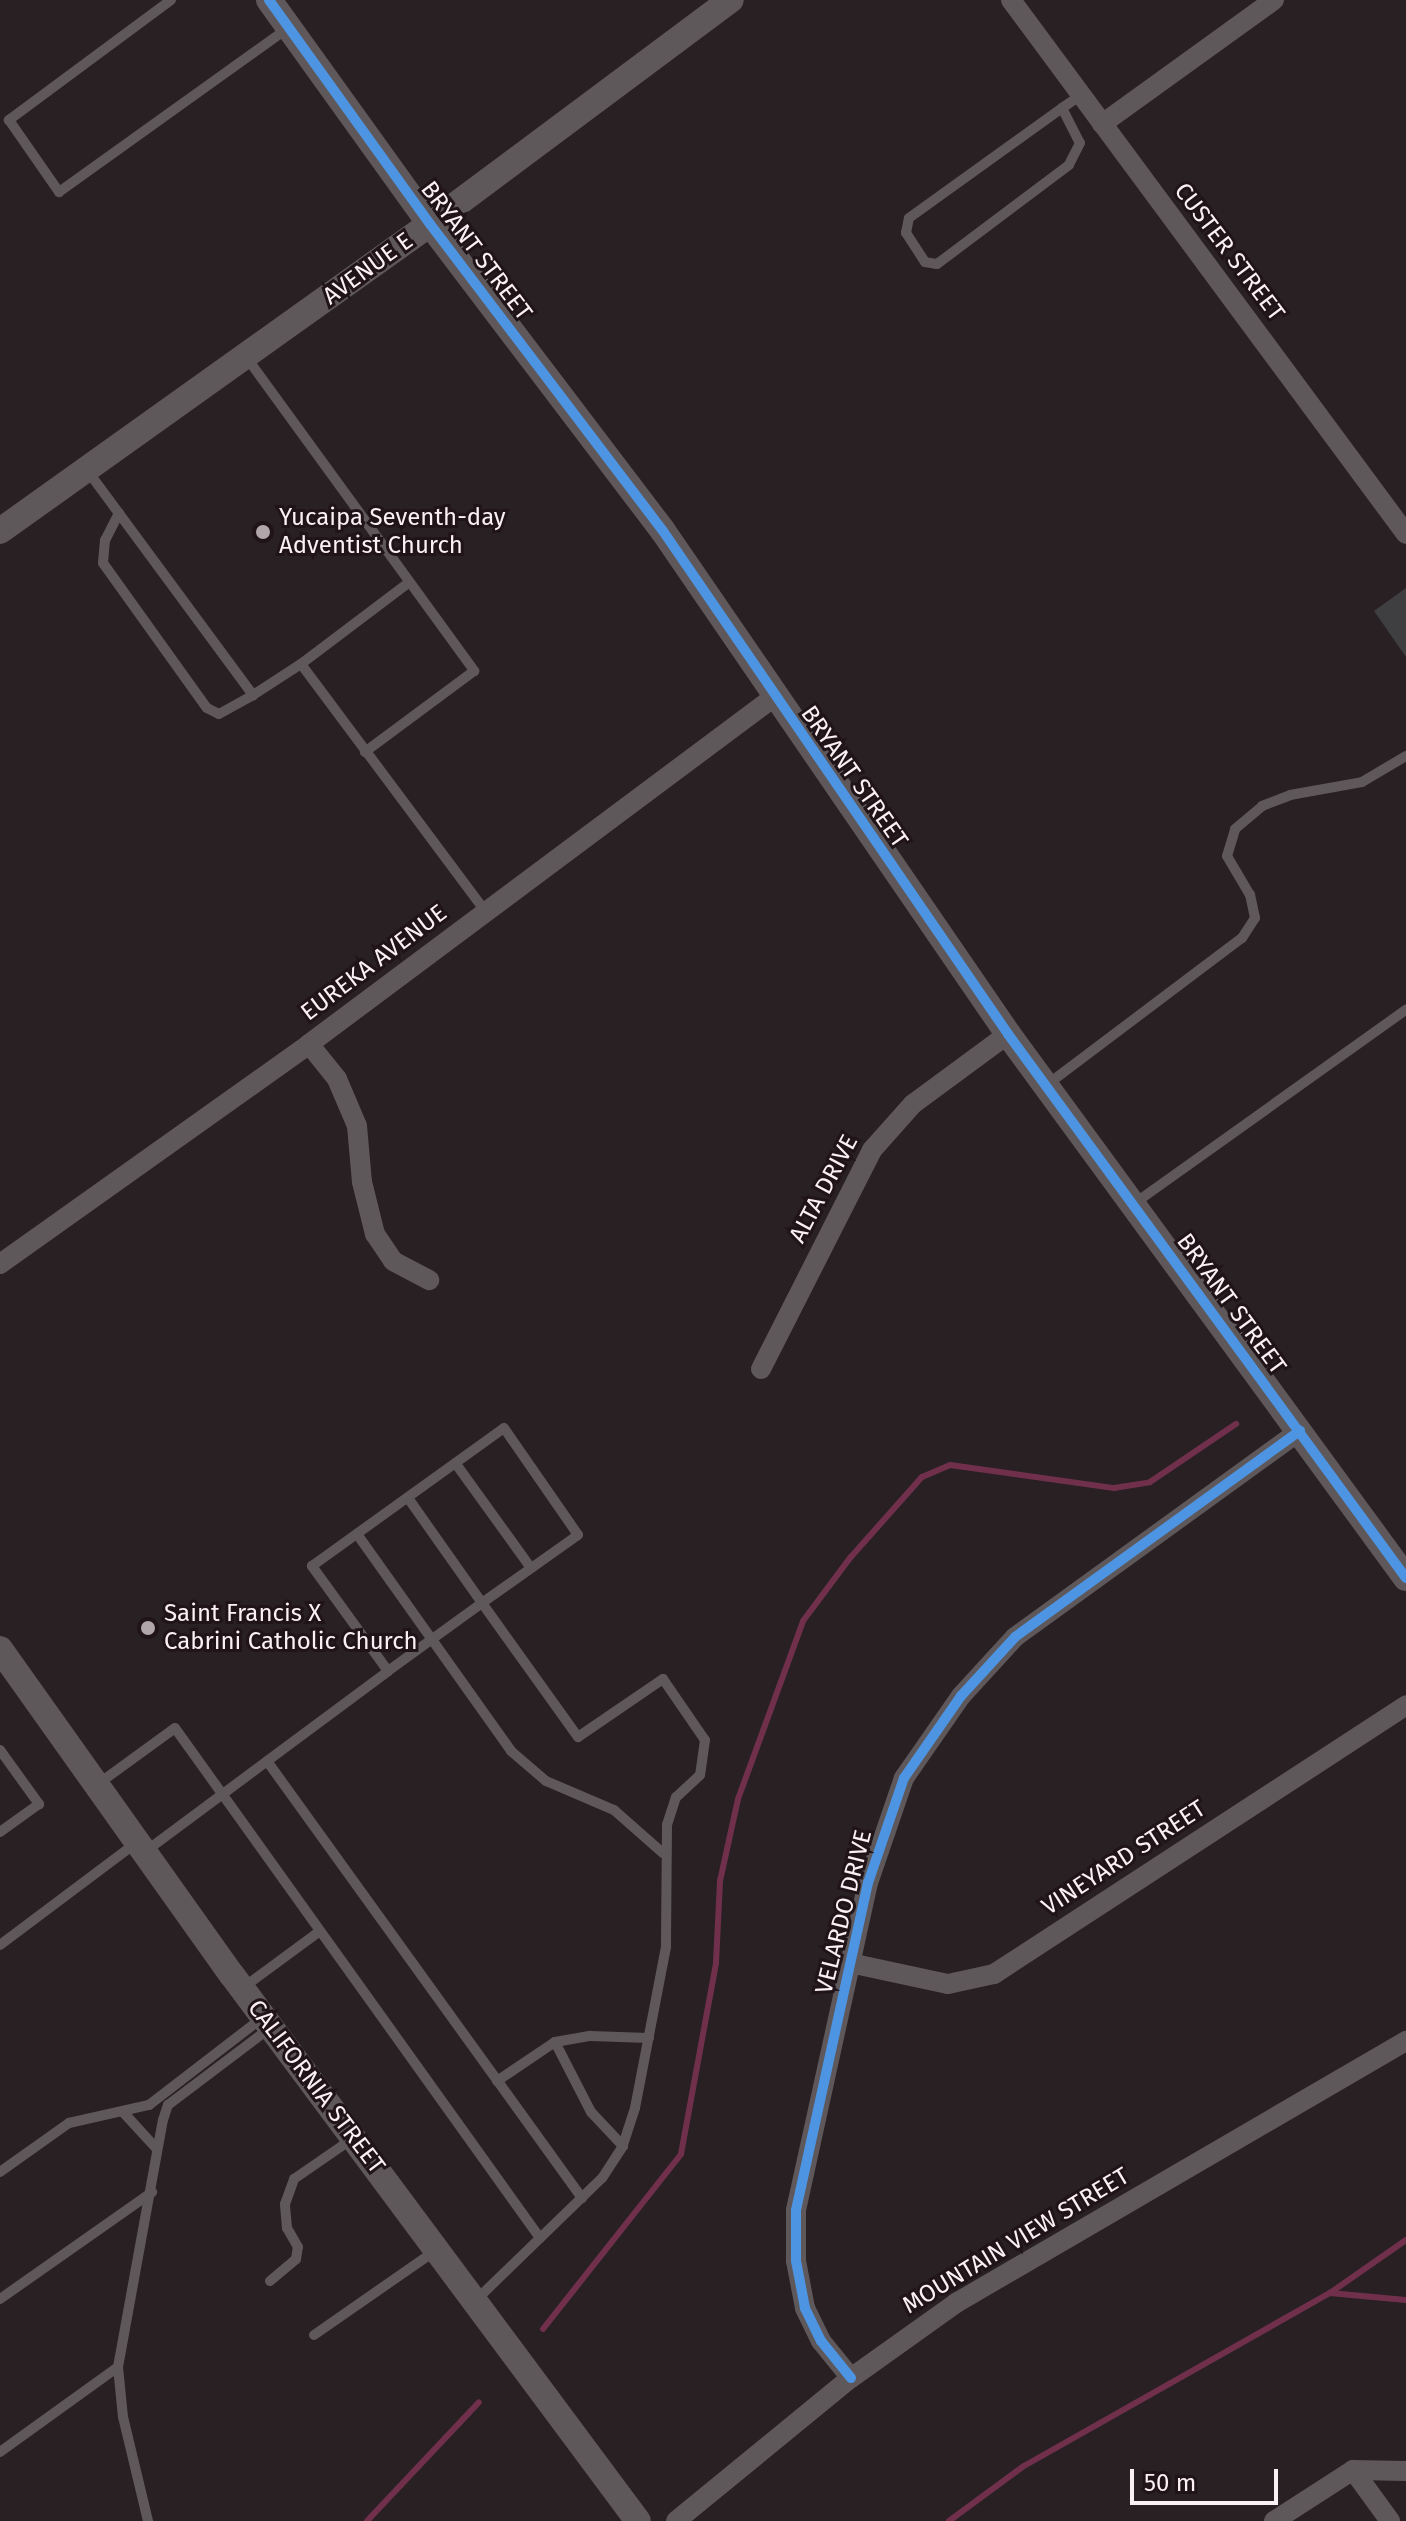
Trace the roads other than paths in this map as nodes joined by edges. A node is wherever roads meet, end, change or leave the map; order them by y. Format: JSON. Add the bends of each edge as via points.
{"nodes":[{"id":1,"x":171,"y":0,"type":"edge"},
{"id":2,"x":269,"y":0,"type":"edge"},
{"id":3,"x":1011,"y":0,"type":"edge"},
{"id":4,"x":1274,"y":0,"type":"edge"},
{"id":5,"x":716,"y":4,"type":"edge"},
{"id":6,"x":289,"y":28,"type":"junction"},
{"id":7,"x":1081,"y":95,"type":"junction"},
{"id":8,"x":1062,"y":108,"type":"junction"},
{"id":9,"x":1102,"y":124,"type":"junction"},
{"id":10,"x":430,"y":224,"type":"junction"},
{"id":11,"x":246,"y":356,"type":"junction"},
{"id":12,"x":87,"y":470,"type":"junction"},
{"id":13,"x":119,"y":513,"type":"junction"},
{"id":14,"x":1400,"y":513,"type":"edge"},
{"id":15,"x":0,"y":531,"type":"edge"},
{"id":16,"x":1406,"y":534,"type":"edge"},
{"id":17,"x":408,"y":583,"type":"junction"},
{"id":18,"x":301,"y":664,"type":"junction"},
{"id":19,"x":253,"y":695,"type":"junction"},
{"id":20,"x":774,"y":697,"type":"junction"},
{"id":21,"x":365,"y":752,"type":"junction"},
{"id":22,"x":1406,"y":756,"type":"edge"},
{"id":23,"x":486,"y":912,"type":"junction"},
{"id":24,"x":1406,"y":1010,"type":"edge"},
{"id":25,"x":1008,"y":1034,"type":"junction"},
{"id":26,"x":309,"y":1044,"type":"junction"},
{"id":27,"x":1046,"y":1085,"type":"junction"},
{"id":28,"x":1133,"y":1204,"type":"junction"},
{"id":29,"x":0,"y":1264,"type":"edge"},
{"id":30,"x":429,"y":1280,"type":"dead end"},
{"id":31,"x":761,"y":1369,"type":"dead end"},
{"id":32,"x":1300,"y":1431,"type":"junction"},
{"id":33,"x":456,"y":1464,"type":"junction"},
{"id":34,"x":408,"y":1498,"type":"junction"},
{"id":35,"x":357,"y":1534,"type":"junction"},
{"id":36,"x":531,"y":1568,"type":"junction"},
{"id":37,"x":1406,"y":1578,"type":"edge"},
{"id":38,"x":482,"y":1603,"type":"junction"},
{"id":39,"x":432,"y":1639,"type":"junction"},
{"id":40,"x":0,"y":1649,"type":"edge"},
{"id":41,"x":388,"y":1671,"type":"junction"},
{"id":42,"x":1406,"y":1705,"type":"edge"},
{"id":43,"x":0,"y":1750,"type":"edge"},
{"id":44,"x":267,"y":1761,"type":"junction"},
{"id":45,"x":97,"y":1785,"type":"junction"},
{"id":46,"x":222,"y":1794,"type":"junction"},
{"id":47,"x":0,"y":1832,"type":"edge"},
{"id":48,"x":141,"y":1847,"type":"junction"},
{"id":49,"x":663,"y":1853,"type":"junction"},
{"id":50,"x":320,"y":1931,"type":"junction"},
{"id":51,"x":0,"y":1945,"type":"edge"},
{"id":52,"x":850,"y":1963,"type":"junction"},
{"id":53,"x":243,"y":1989,"type":"junction"},
{"id":54,"x":267,"y":2022,"type":"junction"},
{"id":55,"x":649,"y":2038,"type":"junction"},
{"id":56,"x":1406,"y":2041,"type":"edge"},
{"id":57,"x":555,"y":2042,"type":"junction"},
{"id":58,"x":497,"y":2081,"type":"junction"},
{"id":59,"x":123,"y":2112,"type":"junction"},
{"id":60,"x":354,"y":2138,"type":"junction"},
{"id":61,"x":623,"y":2146,"type":"junction"},
{"id":62,"x":156,"y":2148,"type":"junction"},
{"id":63,"x":0,"y":2172,"type":"edge"},
{"id":64,"x":152,"y":2192,"type":"junction"},
{"id":65,"x":582,"y":2198,"type":"junction"},
{"id":66,"x":540,"y":2238,"type":"junction"},
{"id":67,"x":436,"y":2249,"type":"junction"},
{"id":68,"x":270,"y":2281,"type":"dead end"},
{"id":69,"x":0,"y":2299,"type":"edge"},
{"id":70,"x":475,"y":2302,"type":"junction"},
{"id":71,"x":314,"y":2335,"type":"dead end"},
{"id":72,"x":118,"y":2367,"type":"junction"},
{"id":73,"x":851,"y":2378,"type":"junction"},
{"id":74,"x":0,"y":2452,"type":"edge"},
{"id":75,"x":1353,"y":2470,"type":"junction"},
{"id":76,"x":1406,"y":2471,"type":"edge"},
{"id":77,"x":146,"y":2520,"type":"edge"},
{"id":78,"x":638,"y":2521,"type":"edge"},
{"id":79,"x":676,"y":2521,"type":"edge"},
{"id":80,"x":1274,"y":2521,"type":"edge"},
{"id":81,"x":1390,"y":2521,"type":"edge"}],
"edges":[{"from":1,"to":6,"type":"lane","via":[[9,120],[59,192]]},
{"from":2,"to":6,"type":"street","name":"BRYANT STREET"},
{"from":3,"to":7,"type":"street","name":"CUSTER STREET"},
{"from":4,"to":9,"type":"street"},
{"from":5,"to":10,"type":"street","name":"AVENUE E"},
{"from":6,"to":10,"type":"street","name":"BRYANT STREET"},
{"from":7,"to":8,"type":"lane"},
{"from":7,"to":9,"type":"street","name":"CUSTER STREET"},
{"from":8,"to":8,"type":"lane","via":[[909,218],[906,233],[925,262],[937,264],[1069,165],[1080,143]]},
{"from":9,"to":14,"type":"street","name":"CUSTER STREET"},
{"from":10,"to":11,"type":"street","name":"AVENUE E"},
{"from":10,"to":20,"type":"street","name":"BRYANT STREET","via":[[663,531]]},
{"from":11,"to":12,"type":"street","name":"AVENUE E"},
{"from":11,"to":17,"type":"lane"},
{"from":12,"to":13,"type":"lane"},
{"from":12,"to":15,"type":"street","name":"AVENUE E"},
{"from":13,"to":19,"type":"lane"},
{"from":13,"to":19,"type":"lane","via":[[105,540],[103,563],[207,708],[219,714]]},
{"from":14,"to":16,"type":"street","name":"CUSTER STREET"},
{"from":17,"to":18,"type":"lane"},
{"from":17,"to":21,"type":"lane","via":[[474,671]]},
{"from":18,"to":19,"type":"lane"},
{"from":18,"to":21,"type":"lane"},
{"from":20,"to":23,"type":"street","name":"EUREKA AVENUE"},
{"from":20,"to":25,"type":"street","name":"BRYANT STREET"},
{"from":21,"to":23,"type":"lane"},
{"from":22,"to":27,"type":"lane","via":[[1362,782],[1290,795],[1262,806],[1235,829],[1227,856],[1250,895],[1255,918],[1242,938]]},
{"from":23,"to":26,"type":"street","name":"EUREKA AVENUE"},
{"from":24,"to":28,"type":"lane"},
{"from":25,"to":27,"type":"street","name":"BRYANT STREET"},
{"from":25,"to":31,"type":"street","name":"ALTA DRIVE","via":[[913,1104],[872,1150]]},
{"from":26,"to":29,"type":"street","name":"EUREKA AVENUE"},
{"from":26,"to":30,"type":"street","via":[[337,1079],[357,1126],[362,1182],[375,1234],[393,1261]]},
{"from":27,"to":28,"type":"street","name":"BRYANT STREET"},
{"from":28,"to":32,"type":"street","name":"BRYANT STREET"},
{"from":32,"to":37,"type":"street","name":"BRYANT STREET"},
{"from":32,"to":52,"type":"street","name":"VELARDO DRIVE","via":[[1046,1611],[961,1696],[904,1778],[886,1823]]},
{"from":33,"to":34,"type":"lane"},
{"from":33,"to":36,"type":"lane"},
{"from":33,"to":36,"type":"lane","via":[[504,1428],[578,1535]]},
{"from":34,"to":35,"type":"lane"},
{"from":34,"to":38,"type":"lane"},
{"from":35,"to":39,"type":"lane"},
{"from":35,"to":41,"type":"lane","via":[[312,1566]]},
{"from":36,"to":38,"type":"lane"},
{"from":38,"to":39,"type":"lane"},
{"from":38,"to":49,"type":"lane","via":[[578,1737],[663,1679],[705,1740],[700,1775],[676,1797]]},
{"from":39,"to":41,"type":"lane"},
{"from":39,"to":49,"type":"lane","via":[[525,1765],[546,1781],[614,1810]]},
{"from":40,"to":45,"type":"street","name":"CALIFORNIA STREET"},
{"from":41,"to":44,"type":"lane"},
{"from":42,"to":52,"type":"street","name":"VINEYARD STREET","via":[[994,1974],[948,1984]]},
{"from":43,"to":47,"type":"lane","via":[[39,1804]]},
{"from":44,"to":46,"type":"lane"},
{"from":44,"to":58,"type":"lane"},
{"from":45,"to":46,"type":"lane","via":[[175,1728]]},
{"from":45,"to":48,"type":"street","name":"CALIFORNIA STREET"},
{"from":46,"to":48,"type":"lane"},
{"from":46,"to":50,"type":"lane"},
{"from":48,"to":51,"type":"lane"},
{"from":48,"to":53,"type":"street","name":"CALIFORNIA STREET"},
{"from":49,"to":55,"type":"lane","via":[[666,1947]]},
{"from":50,"to":53,"type":"lane"},
{"from":50,"to":66,"type":"lane"},
{"from":52,"to":73,"type":"street","name":"VELARDO DRIVE","via":[[796,2210],[796,2261],[805,2308],[821,2341]]},
{"from":53,"to":54,"type":"street","name":"CALIFORNIA STREET"},
{"from":54,"to":59,"type":"lane","via":[[149,2105]]},
{"from":54,"to":60,"type":"street","name":"CALIFORNIA STREET"},
{"from":54,"to":62,"type":"lane","via":[[168,2105]]},
{"from":55,"to":57,"type":"lane","via":[[590,2036]]},
{"from":55,"to":61,"type":"lane"},
{"from":56,"to":73,"type":"street","name":"MOUNTAIN VIEW STREET","via":[[956,2303]]},
{"from":57,"to":58,"type":"lane"},
{"from":57,"to":61,"type":"lane","via":[[591,2112]]},
{"from":58,"to":65,"type":"lane"},
{"from":59,"to":62,"type":"lane"},
{"from":59,"to":63,"type":"lane","via":[[69,2123]]},
{"from":60,"to":67,"type":"street","name":"CALIFORNIA STREET"},
{"from":60,"to":68,"type":"lane","via":[[294,2179],[285,2204],[287,2228],[298,2247],[296,2259]]},
{"from":61,"to":65,"type":"lane"},
{"from":62,"to":64,"type":"lane"},
{"from":64,"to":69,"type":"lane"},
{"from":64,"to":72,"type":"lane"},
{"from":65,"to":66,"type":"lane"},
{"from":66,"to":70,"type":"lane"},
{"from":67,"to":70,"type":"street","name":"CALIFORNIA STREET"},
{"from":67,"to":71,"type":"lane"},
{"from":70,"to":78,"type":"street","name":"CALIFORNIA STREET"},
{"from":72,"to":74,"type":"lane"},
{"from":72,"to":77,"type":"lane","via":[[123,2417]]},
{"from":73,"to":79,"type":"street","name":"MOUNTAIN VIEW STREET"},
{"from":75,"to":76,"type":"street"},
{"from":75,"to":80,"type":"street"},
{"from":75,"to":81,"type":"street"}]}
